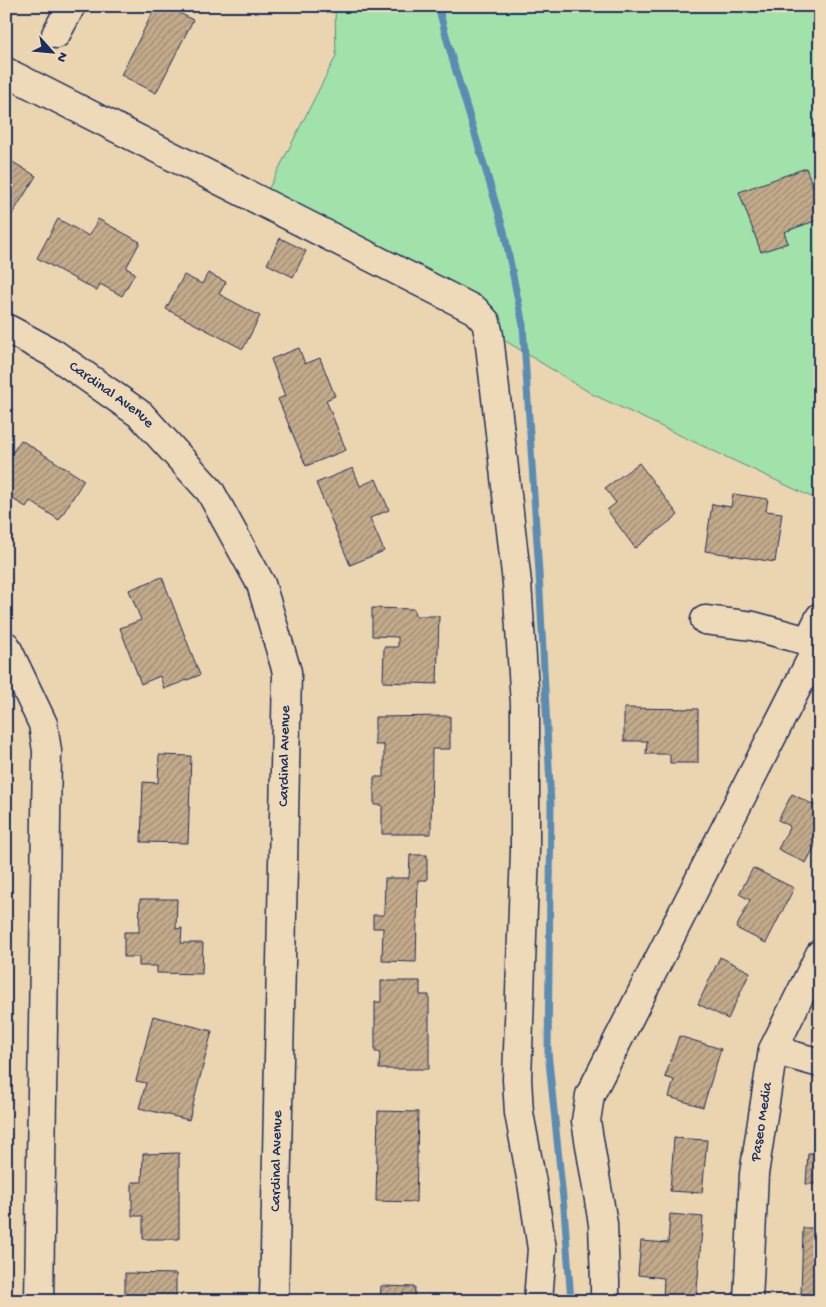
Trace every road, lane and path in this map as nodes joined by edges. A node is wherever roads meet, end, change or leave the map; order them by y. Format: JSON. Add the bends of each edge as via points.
{"nodes":[{"id":1,"x":71,"y":6,"type":"edge"},
{"id":2,"x":56,"y":34,"type":"dead end"},
{"id":3,"x":6,"y":72,"type":"edge"},
{"id":4,"x":6,"y":328,"type":"edge"},
{"id":5,"x":820,"y":617,"type":"edge"},
{"id":6,"x":706,"y":620,"type":"dead end"},
{"id":7,"x":815,"y":645,"type":"edge"},
{"id":8,"x":6,"y":646,"type":"edge"},
{"id":9,"x":820,"y":954,"type":"edge"},
{"id":10,"x":773,"y":1050,"type":"junction"},
{"id":11,"x":820,"y":1063,"type":"edge"},
{"id":12,"x":39,"y":1301,"type":"edge"},
{"id":13,"x":274,"y":1301,"type":"edge"},
{"id":14,"x":538,"y":1301,"type":"edge"},
{"id":15,"x":605,"y":1301,"type":"edge"},
{"id":16,"x":748,"y":1301,"type":"edge"}],
"edges":[{"from":1,"to":2,"type":"street"},
{"from":3,"to":14,"type":"street","via":[[475,310],[486,322],[517,583],[525,704],[525,850],[518,1079],[519,1113],[542,1249]]},
{"from":4,"to":13,"type":"street","name":"Cardinal Avenue","via":[[53,353],[141,415],[210,491],[261,584],[287,672]]},
{"from":5,"to":7,"type":"street"},
{"from":6,"to":7,"type":"street","via":[[753,626]]},
{"from":7,"to":15,"type":"street","via":[[590,1095],[586,1122],[603,1224]]},
{"from":8,"to":12,"type":"street","via":[[43,724],[47,751]]},
{"from":9,"to":10,"type":"street","name":"Paseo Media"},
{"from":10,"to":11,"type":"street"},
{"from":10,"to":16,"type":"street","name":"Paseo Media","via":[[754,1174]]}]}
